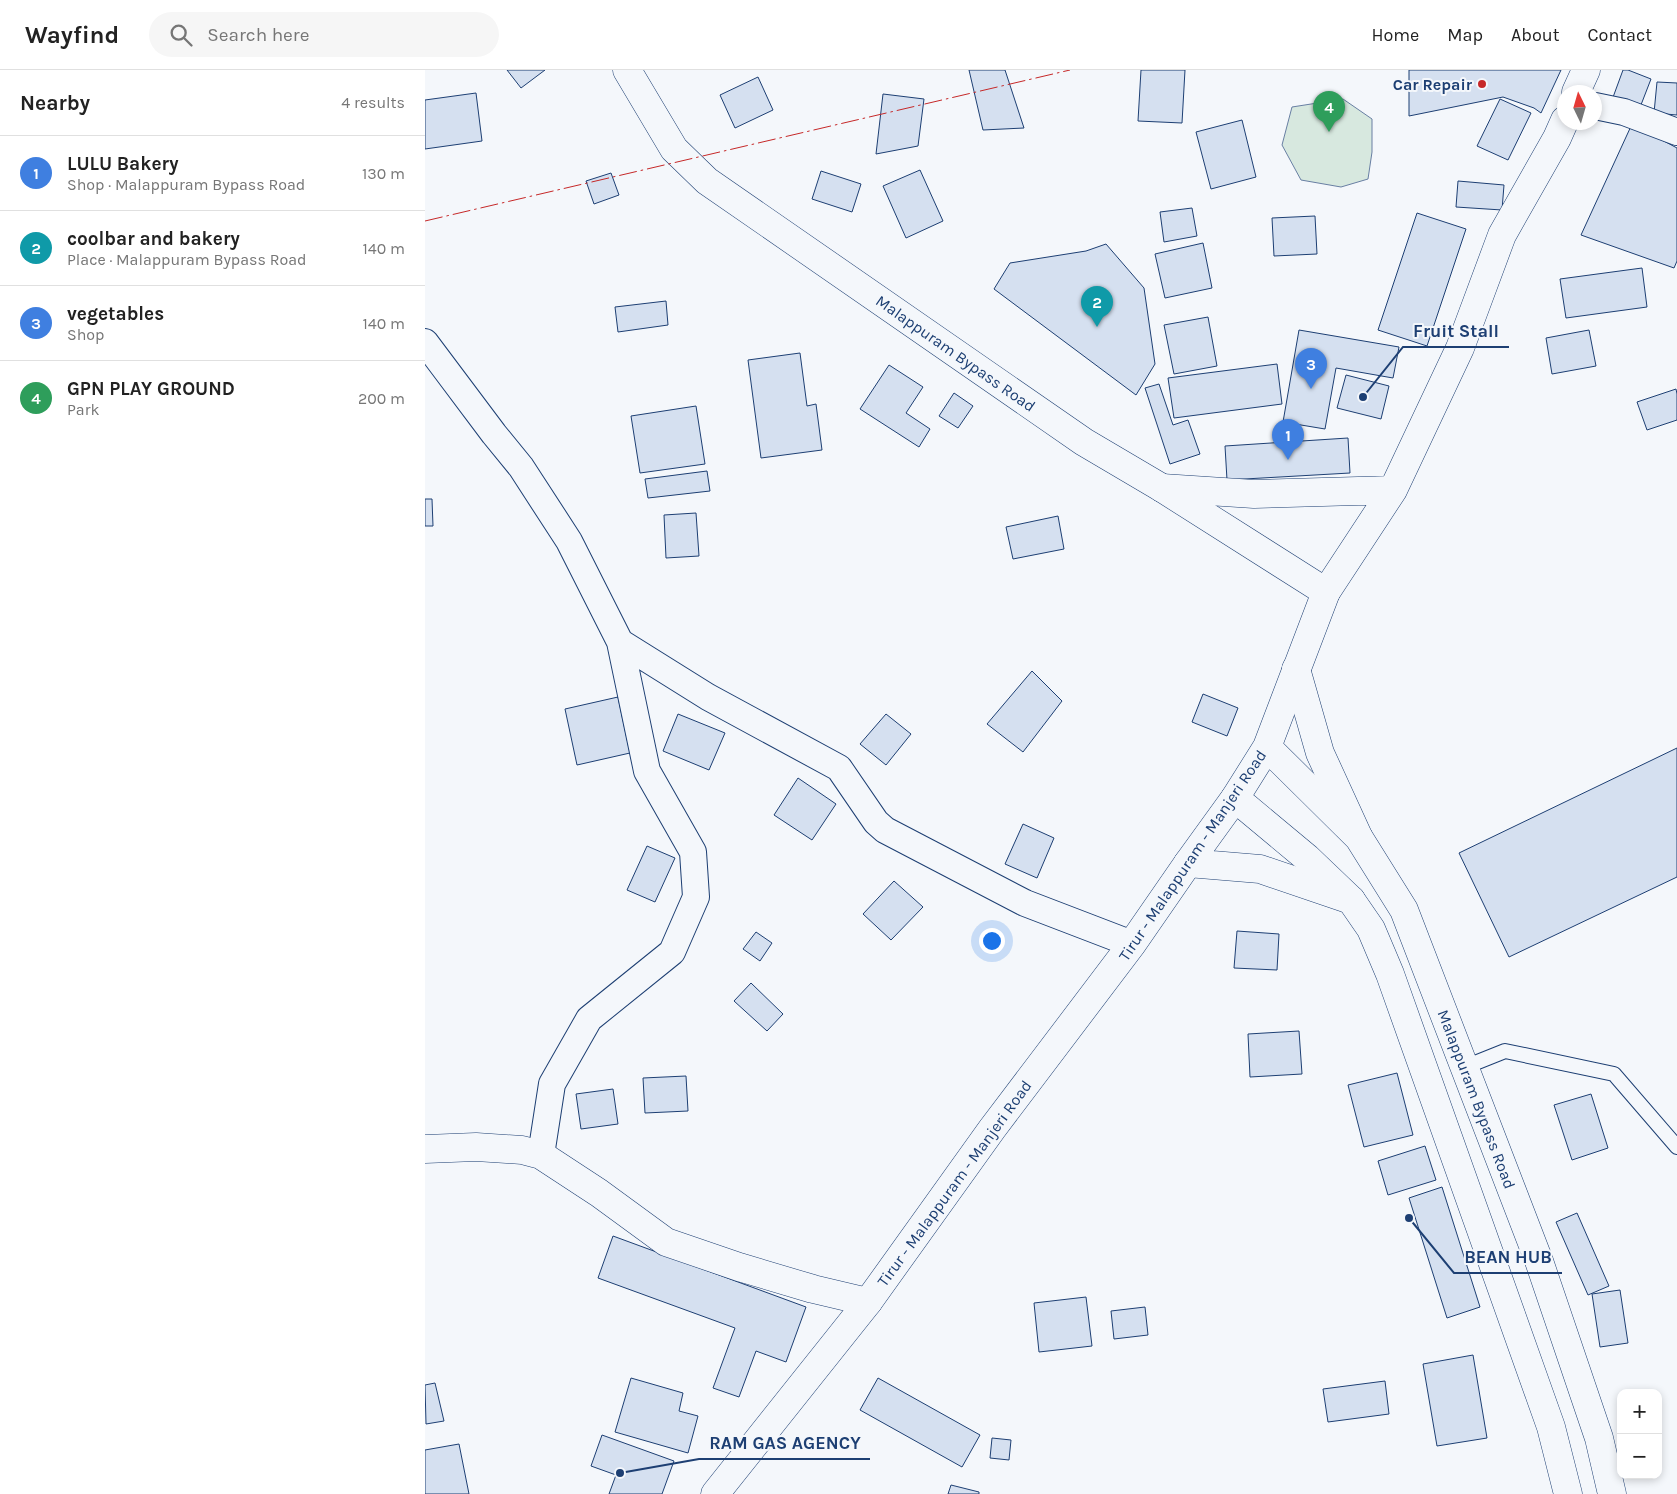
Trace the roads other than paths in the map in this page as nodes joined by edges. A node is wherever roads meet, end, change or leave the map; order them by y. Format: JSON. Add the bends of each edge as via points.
{"nodes":[{"id":1,"x":627,"y":70,"type":"edge"},
{"id":2,"x":1586,"y":70,"type":"edge"},
{"id":3,"x":1579,"y":85,"type":"edge"},
{"id":4,"x":1602,"y":107,"type":"edge"},
{"id":5,"x":1561,"y":130,"type":"edge"},
{"id":6,"x":1677,"y":132,"type":"edge"},
{"id":7,"x":425,"y":342,"type":"edge"},
{"id":8,"x":1162,"y":488,"type":"junction"},
{"id":9,"x":1393,"y":490,"type":"junction"},
{"id":10,"x":1326,"y":592,"type":"junction"},
{"id":11,"x":620,"y":642,"type":"junction"},
{"id":12,"x":1297,"y":669,"type":"junction"},
{"id":13,"x":1267,"y":747,"type":"junction"},
{"id":14,"x":1235,"y":798,"type":"junction"},
{"id":15,"x":1359,"y":838,"type":"junction"},
{"id":16,"x":1188,"y":863,"type":"junction"},
{"id":17,"x":1351,"y":900,"type":"junction"},
{"id":18,"x":1132,"y":944,"type":"junction"},
{"id":19,"x":1465,"y":1067,"type":"junction"},
{"id":20,"x":1677,"y":1147,"type":"edge"},
{"id":21,"x":425,"y":1149,"type":"edge"},
{"id":22,"x":541,"y":1155,"type":"junction"},
{"id":23,"x":868,"y":1302,"type":"junction"},
{"id":24,"x":715,"y":1494,"type":"edge"},
{"id":25,"x":1568,"y":1494,"type":"edge"},
{"id":26,"x":1612,"y":1494,"type":"edge"}],
"edges":[{"from":1,"to":8,"type":"main road","name":"Malappuram Bypass Road","via":[[674,149],[707,181],[1084,442]]},
{"from":2,"to":3,"type":"main road"},
{"from":4,"to":6,"type":"street","via":[[1624,112]]},
{"from":5,"to":9,"type":"main road","name":"Tirur - Malappuram - Manjeri Road","via":[[1502,235],[1459,348]]},
{"from":7,"to":11,"type":"street","via":[[521,467],[569,541]]},
{"from":8,"to":9,"type":"main road","via":[[1254,494]]},
{"from":8,"to":10,"type":"main road","name":"Malappuram Bypass Road"},
{"from":9,"to":10,"type":"main road","name":"Tirur - Malappuram - Manjeri Road"},
{"from":10,"to":12,"type":"main road","name":"Tirur - Malappuram - Manjeri Road"},
{"from":11,"to":18,"type":"street","via":[[708,697],[839,768],[885,830],[1025,903]]},
{"from":11,"to":22,"type":"street","via":[[647,771],[693,852],[696,897],[672,952],[589,1019],[551,1084]]},
{"from":12,"to":13,"type":"main road","name":"Tirur - Malappuram - Manjeri Road"},
{"from":12,"to":15,"type":"main road","via":[[1320,753]]},
{"from":13,"to":14,"type":"main road","name":"Tirur - Malappuram - Manjeri Road"},
{"from":13,"to":15,"type":"main road","name":"Malappuram Bypass Road"},
{"from":14,"to":16,"type":"main road","name":"Tirur - Malappuram - Manjeri Road"},
{"from":14,"to":17,"type":"main road"},
{"from":15,"to":19,"type":"main road","name":"Malappuram Bypass Road","via":[[1404,910]]},
{"from":16,"to":17,"type":"main road","via":[[1260,869]]},
{"from":16,"to":18,"type":"main road","name":"Tirur - Malappuram - Manjeri Road"},
{"from":17,"to":25,"type":"main road","via":[[1371,929],[1391,974],[1551,1428]]},
{"from":18,"to":23,"type":"main road","name":"Tirur - Malappuram - Manjeri Road","via":[[992,1129]]},
{"from":19,"to":20,"type":"lane","via":[[1505,1050],[1614,1074]]},
{"from":19,"to":26,"type":"main road","name":"Malappuram Bypass Road","via":[[1539,1261],[1599,1438]]},
{"from":21,"to":22,"type":"main road","via":[[476,1146]]},
{"from":22,"to":23,"type":"main road","via":[[599,1192],[666,1242],[785,1280]]},
{"from":23,"to":24,"type":"main road","name":"Tirur - Malappuram - Manjeri Road"}]}
